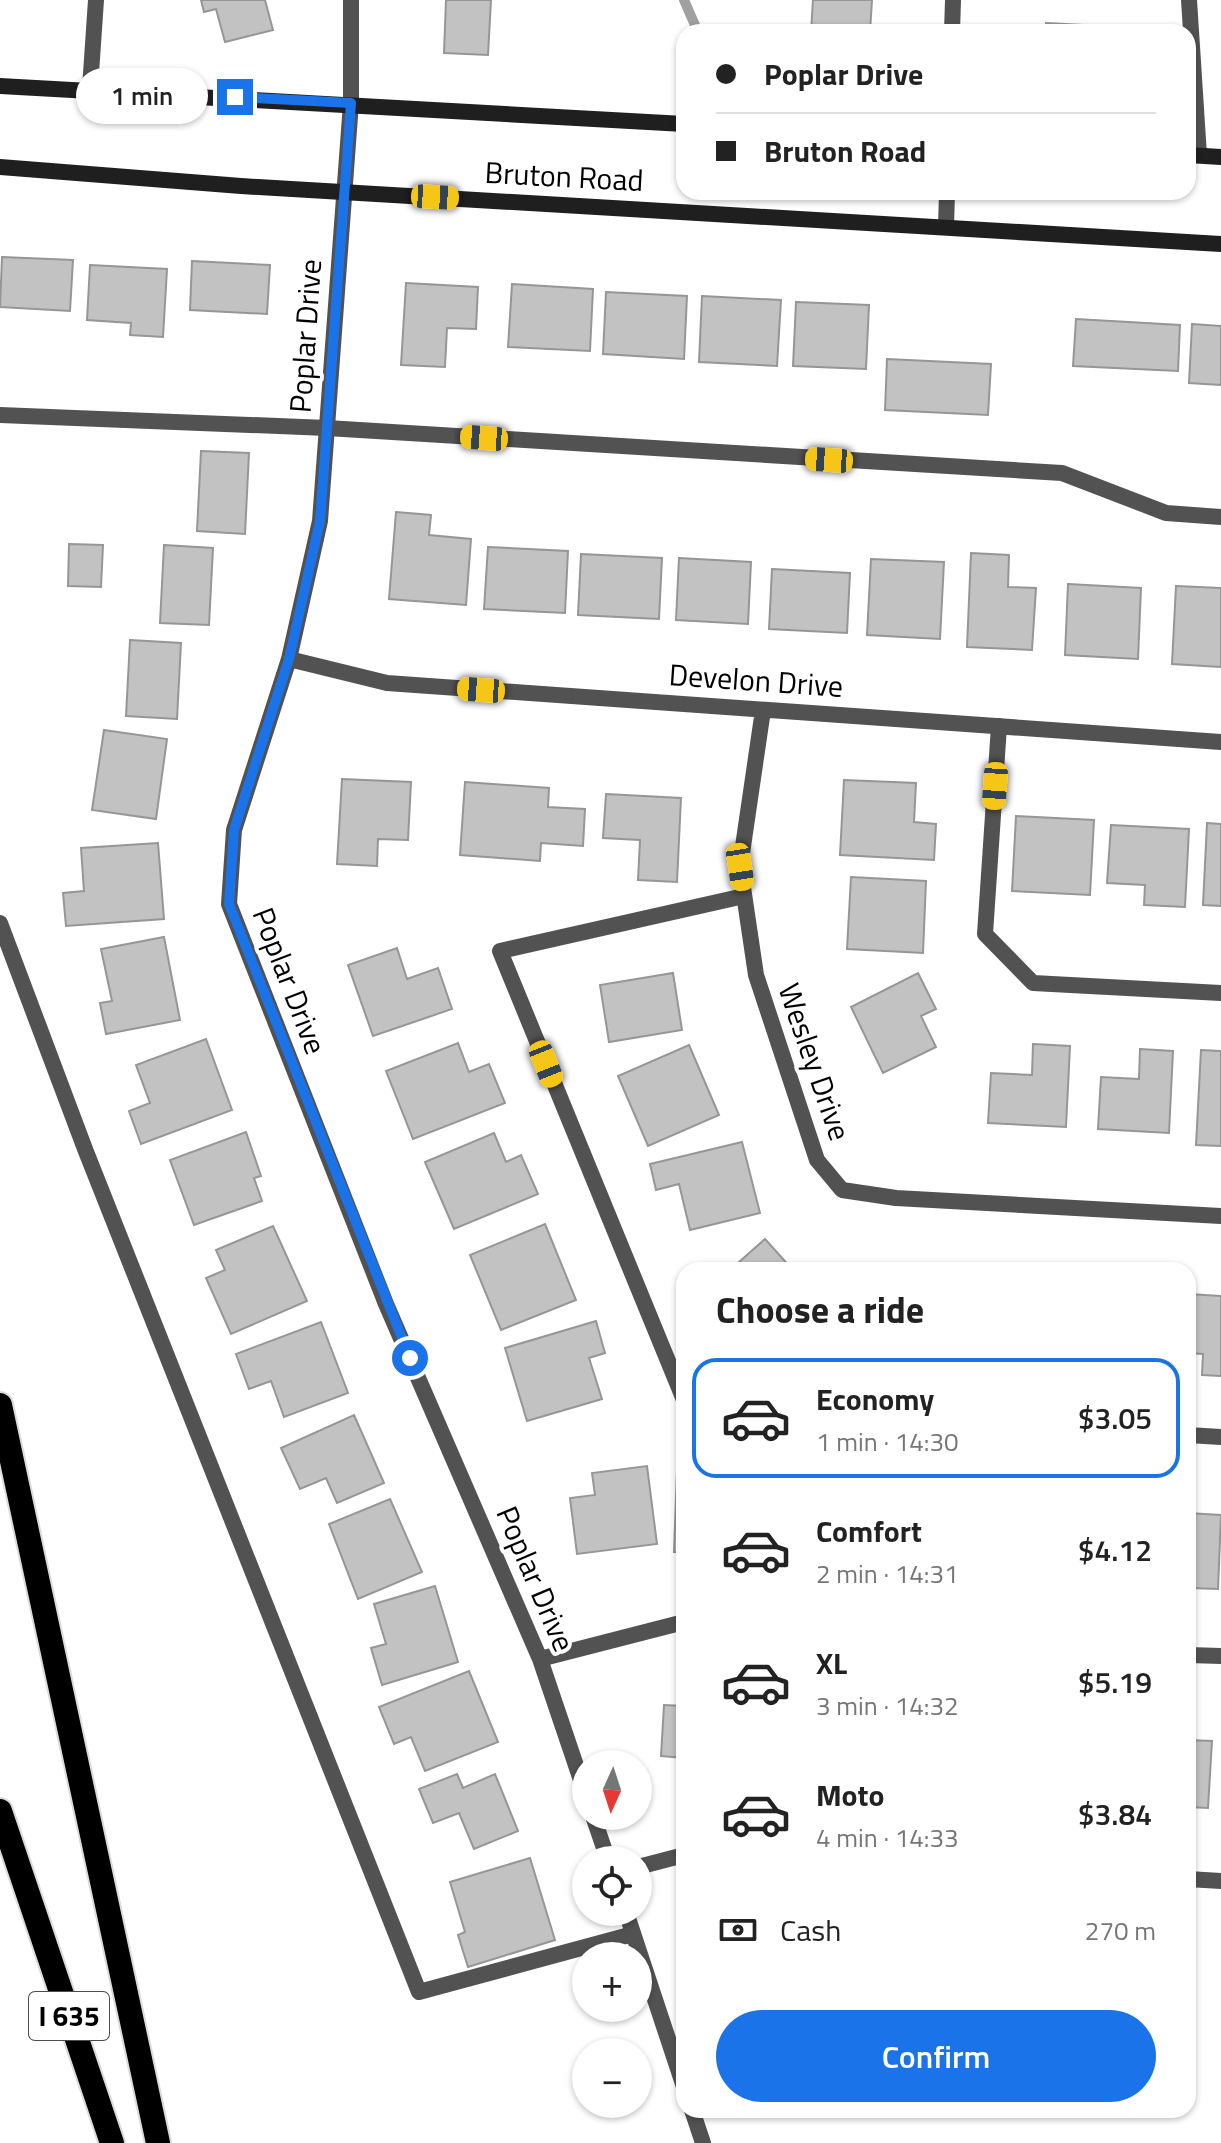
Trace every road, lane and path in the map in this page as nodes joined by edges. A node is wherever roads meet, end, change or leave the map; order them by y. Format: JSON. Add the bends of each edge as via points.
{"nodes":[{"id":1,"x":96,"y":0,"type":"edge"},
{"id":2,"x":351,"y":0,"type":"edge"},
{"id":3,"x":953,"y":0,"type":"edge"},
{"id":4,"x":1189,"y":0,"type":"edge"},
{"id":5,"x":952,"y":24,"type":"edge"},
{"id":6,"x":1190,"y":24,"type":"edge"},
{"id":7,"x":0,"y":86,"type":"edge"},
{"id":8,"x":90,"y":88,"type":"junction"},
{"id":9,"x":351,"y":103,"type":"junction"},
{"id":10,"x":676,"y":123,"type":"edge"},
{"id":11,"x":1196,"y":155,"type":"edge"},
{"id":12,"x":1221,"y":157,"type":"edge"},
{"id":13,"x":0,"y":167,"type":"edge"},
{"id":14,"x":344,"y":192,"type":"junction"},
{"id":15,"x":947,"y":200,"type":"edge"},
{"id":16,"x":946,"y":227,"type":"junction"},
{"id":17,"x":1221,"y":244,"type":"edge"},
{"id":18,"x":0,"y":415,"type":"edge"},
{"id":19,"x":327,"y":428,"type":"junction"},
{"id":20,"x":1221,"y":517,"type":"edge"},
{"id":21,"x":289,"y":659,"type":"junction"},
{"id":22,"x":763,"y":710,"type":"junction"},
{"id":23,"x":999,"y":726,"type":"junction"},
{"id":24,"x":1221,"y":742,"type":"edge"},
{"id":25,"x":744,"y":896,"type":"junction"},
{"id":26,"x":0,"y":923,"type":"edge"},
{"id":27,"x":1221,"y":993,"type":"edge"},
{"id":28,"x":1221,"y":1216,"type":"edge"},
{"id":29,"x":676,"y":1380,"type":"edge"},
{"id":30,"x":0,"y":1405,"type":"edge"},
{"id":31,"x":1196,"y":1435,"type":"edge"},
{"id":32,"x":1221,"y":1437,"type":"edge"},
{"id":33,"x":676,"y":1624,"type":"edge"},
{"id":34,"x":1196,"y":1655,"type":"edge"},
{"id":35,"x":1221,"y":1656,"type":"edge"},
{"id":36,"x":540,"y":1659,"type":"junction"},
{"id":37,"x":572,"y":1754,"type":"edge"},
{"id":38,"x":0,"y":1811,"type":"edge"},
{"id":39,"x":676,"y":1857,"type":"edge"},
{"id":40,"x":652,"y":1863,"type":"edge"},
{"id":41,"x":1196,"y":1879,"type":"edge"},
{"id":42,"x":1221,"y":1881,"type":"edge"},
{"id":43,"x":630,"y":1926,"type":"edge"},
{"id":44,"x":633,"y":1934,"type":"junction"},
{"id":45,"x":676,"y":2063,"type":"edge"},
{"id":46,"x":695,"y":2118,"type":"edge"},
{"id":47,"x":112,"y":2143,"type":"edge"},
{"id":48,"x":158,"y":2143,"type":"edge"},
{"id":49,"x":703,"y":2143,"type":"edge"}],
"edges":[{"from":1,"to":8,"type":"street"},
{"from":2,"to":9,"type":"street","name":"Poplar Drive"},
{"from":3,"to":5,"type":"street"},
{"from":4,"to":6,"type":"street"},
{"from":7,"to":8,"type":"main road","name":"Bruton Road"},
{"from":8,"to":9,"type":"main road","name":"Bruton Road"},
{"from":9,"to":10,"type":"main road","name":"Bruton Road"},
{"from":9,"to":14,"type":"street","name":"Poplar Drive"},
{"from":11,"to":12,"type":"main road"},
{"from":13,"to":14,"type":"main road","name":"Bruton Road"},
{"from":14,"to":16,"type":"main road","name":"Bruton Road"},
{"from":14,"to":19,"type":"street","name":"Poplar Drive"},
{"from":15,"to":16,"type":"street"},
{"from":16,"to":17,"type":"main road","name":"Bruton Road"},
{"from":18,"to":19,"type":"street"},
{"from":19,"to":20,"type":"street","via":[[1062,473],[1166,513]]},
{"from":19,"to":21,"type":"street","name":"Poplar Drive","via":[[320,521]]},
{"from":21,"to":22,"type":"street","name":"Develon Drive","via":[[387,683]]},
{"from":21,"to":36,"type":"street","name":"Poplar Drive","via":[[234,830],[229,904],[386,1304]]},
{"from":22,"to":23,"type":"street","name":"Develon Drive"},
{"from":22,"to":25,"type":"street","name":"Wesley Drive","via":[[740,867]]},
{"from":23,"to":24,"type":"street","name":"Develon Drive"},
{"from":23,"to":27,"type":"street","via":[[985,934],[1033,983]]},
{"from":25,"to":28,"type":"street","name":"Wesley Drive","via":[[756,975],[817,1160],[842,1190],[896,1198]]},
{"from":25,"to":29,"type":"street","via":[[500,951]]},
{"from":26,"to":44,"type":"street","via":[[419,1992]]},
{"from":30,"to":48,"type":"highway"},
{"from":31,"to":32,"type":"street"},
{"from":33,"to":36,"type":"street"},
{"from":34,"to":35,"type":"street"},
{"from":36,"to":37,"type":"street","name":"Poplar Drive"},
{"from":38,"to":47,"type":"highway","number":"I 635"},
{"from":39,"to":40,"type":"street"},
{"from":41,"to":42,"type":"street"},
{"from":43,"to":44,"type":"street"},
{"from":44,"to":45,"type":"street"},
{"from":46,"to":49,"type":"street"}]}
